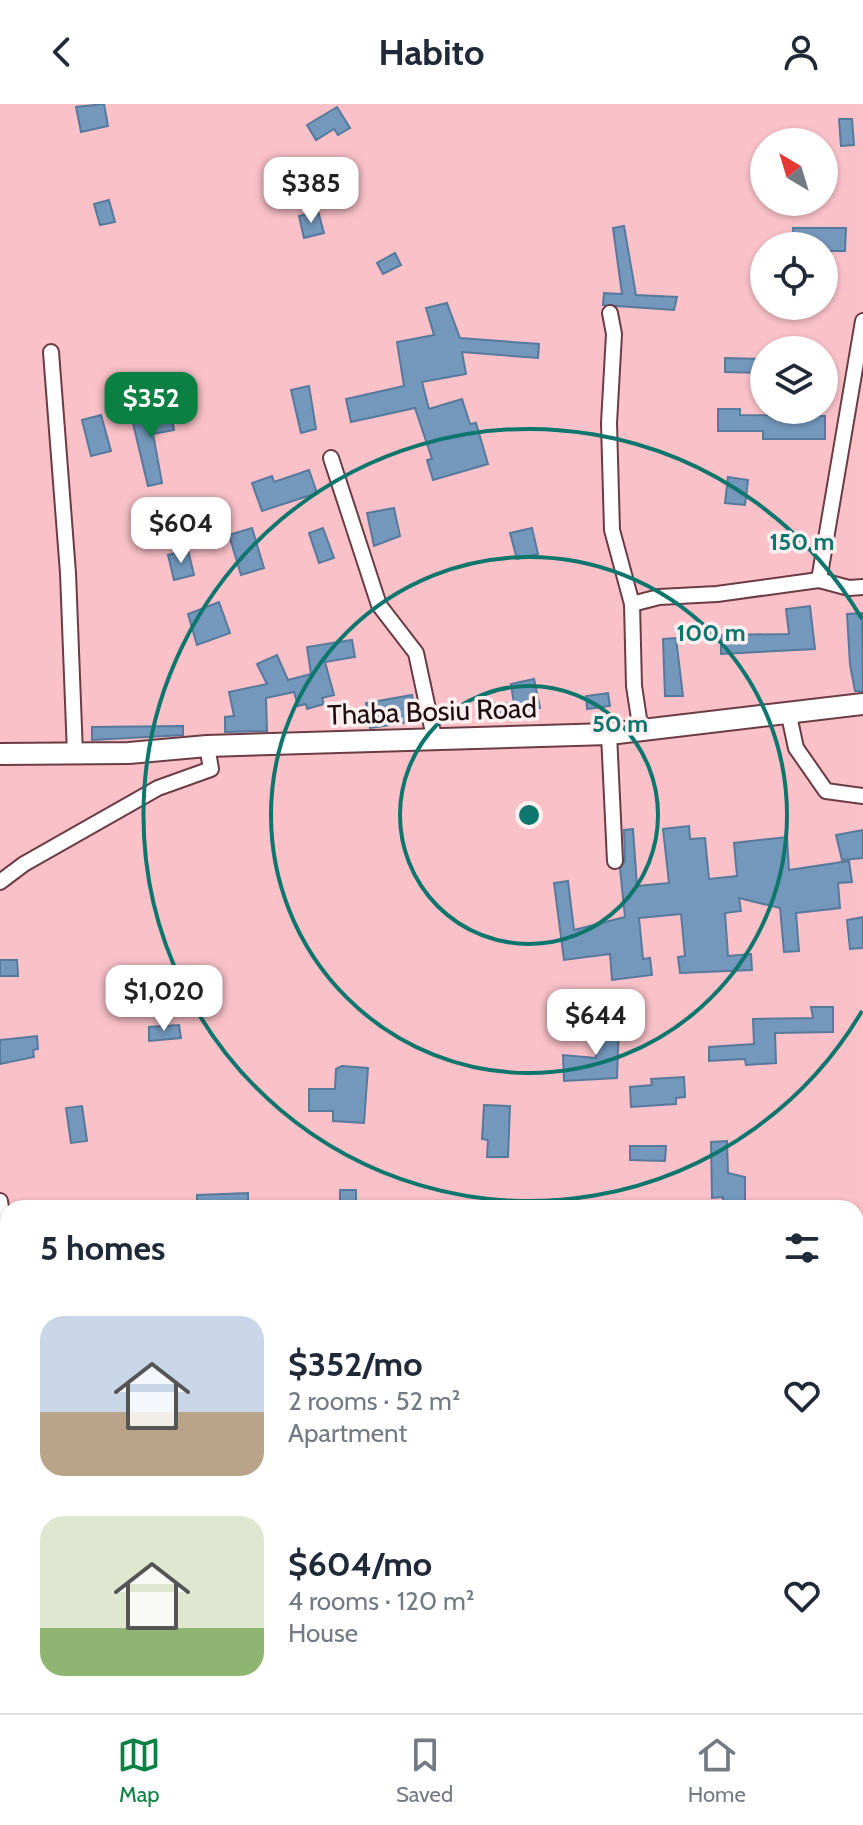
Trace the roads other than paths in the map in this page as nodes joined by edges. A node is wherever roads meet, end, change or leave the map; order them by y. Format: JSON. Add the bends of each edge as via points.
{"nodes":[{"id":1,"x":610,"y":313,"type":"dead end"},
{"id":2,"x":863,"y":321,"type":"edge"},
{"id":3,"x":51,"y":352,"type":"dead end"},
{"id":4,"x":331,"y":458,"type":"dead end"},
{"id":5,"x":819,"y":580,"type":"junction"},
{"id":6,"x":863,"y":587,"type":"edge"},
{"id":7,"x":632,"y":604,"type":"junction"},
{"id":8,"x":863,"y":704,"type":"edge"},
{"id":9,"x":788,"y":711,"type":"junction"},
{"id":10,"x":641,"y":732,"type":"junction"},
{"id":11,"x":609,"y":734,"type":"junction"},
{"id":12,"x":434,"y":737,"type":"junction"},
{"id":13,"x":207,"y":746,"type":"junction"},
{"id":14,"x":0,"y":754,"type":"edge"},
{"id":15,"x":75,"y":754,"type":"junction"},
{"id":16,"x":863,"y":796,"type":"edge"},
{"id":17,"x":615,"y":861,"type":"dead end"},
{"id":18,"x":0,"y":882,"type":"edge"}],
"edges":[{"from":1,"to":7,"type":"street","via":[[612,530]]},
{"from":2,"to":5,"type":"street"},
{"from":3,"to":15,"type":"street"},
{"from":4,"to":12,"type":"street","via":[[379,605],[416,653]]},
{"from":5,"to":6,"type":"street"},
{"from":5,"to":7,"type":"street"},
{"from":7,"to":10,"type":"street"},
{"from":8,"to":9,"type":"street","name":"Thaba Bosiu Road"},
{"from":9,"to":10,"type":"street","name":"Thaba Bosiu Road"},
{"from":9,"to":16,"type":"street","via":[[796,748],[826,791]]},
{"from":10,"to":11,"type":"street","name":"Thaba Bosiu Road"},
{"from":11,"to":12,"type":"street","name":"Thaba Bosiu Road"},
{"from":11,"to":17,"type":"street"},
{"from":12,"to":13,"type":"street","name":"Thaba Bosiu Road"},
{"from":13,"to":15,"type":"street","name":"Thaba Bosiu Road"},
{"from":13,"to":18,"type":"street","via":[[211,769],[158,788]]},
{"from":14,"to":15,"type":"street","name":"Thaba Bosiu Road"}]}
